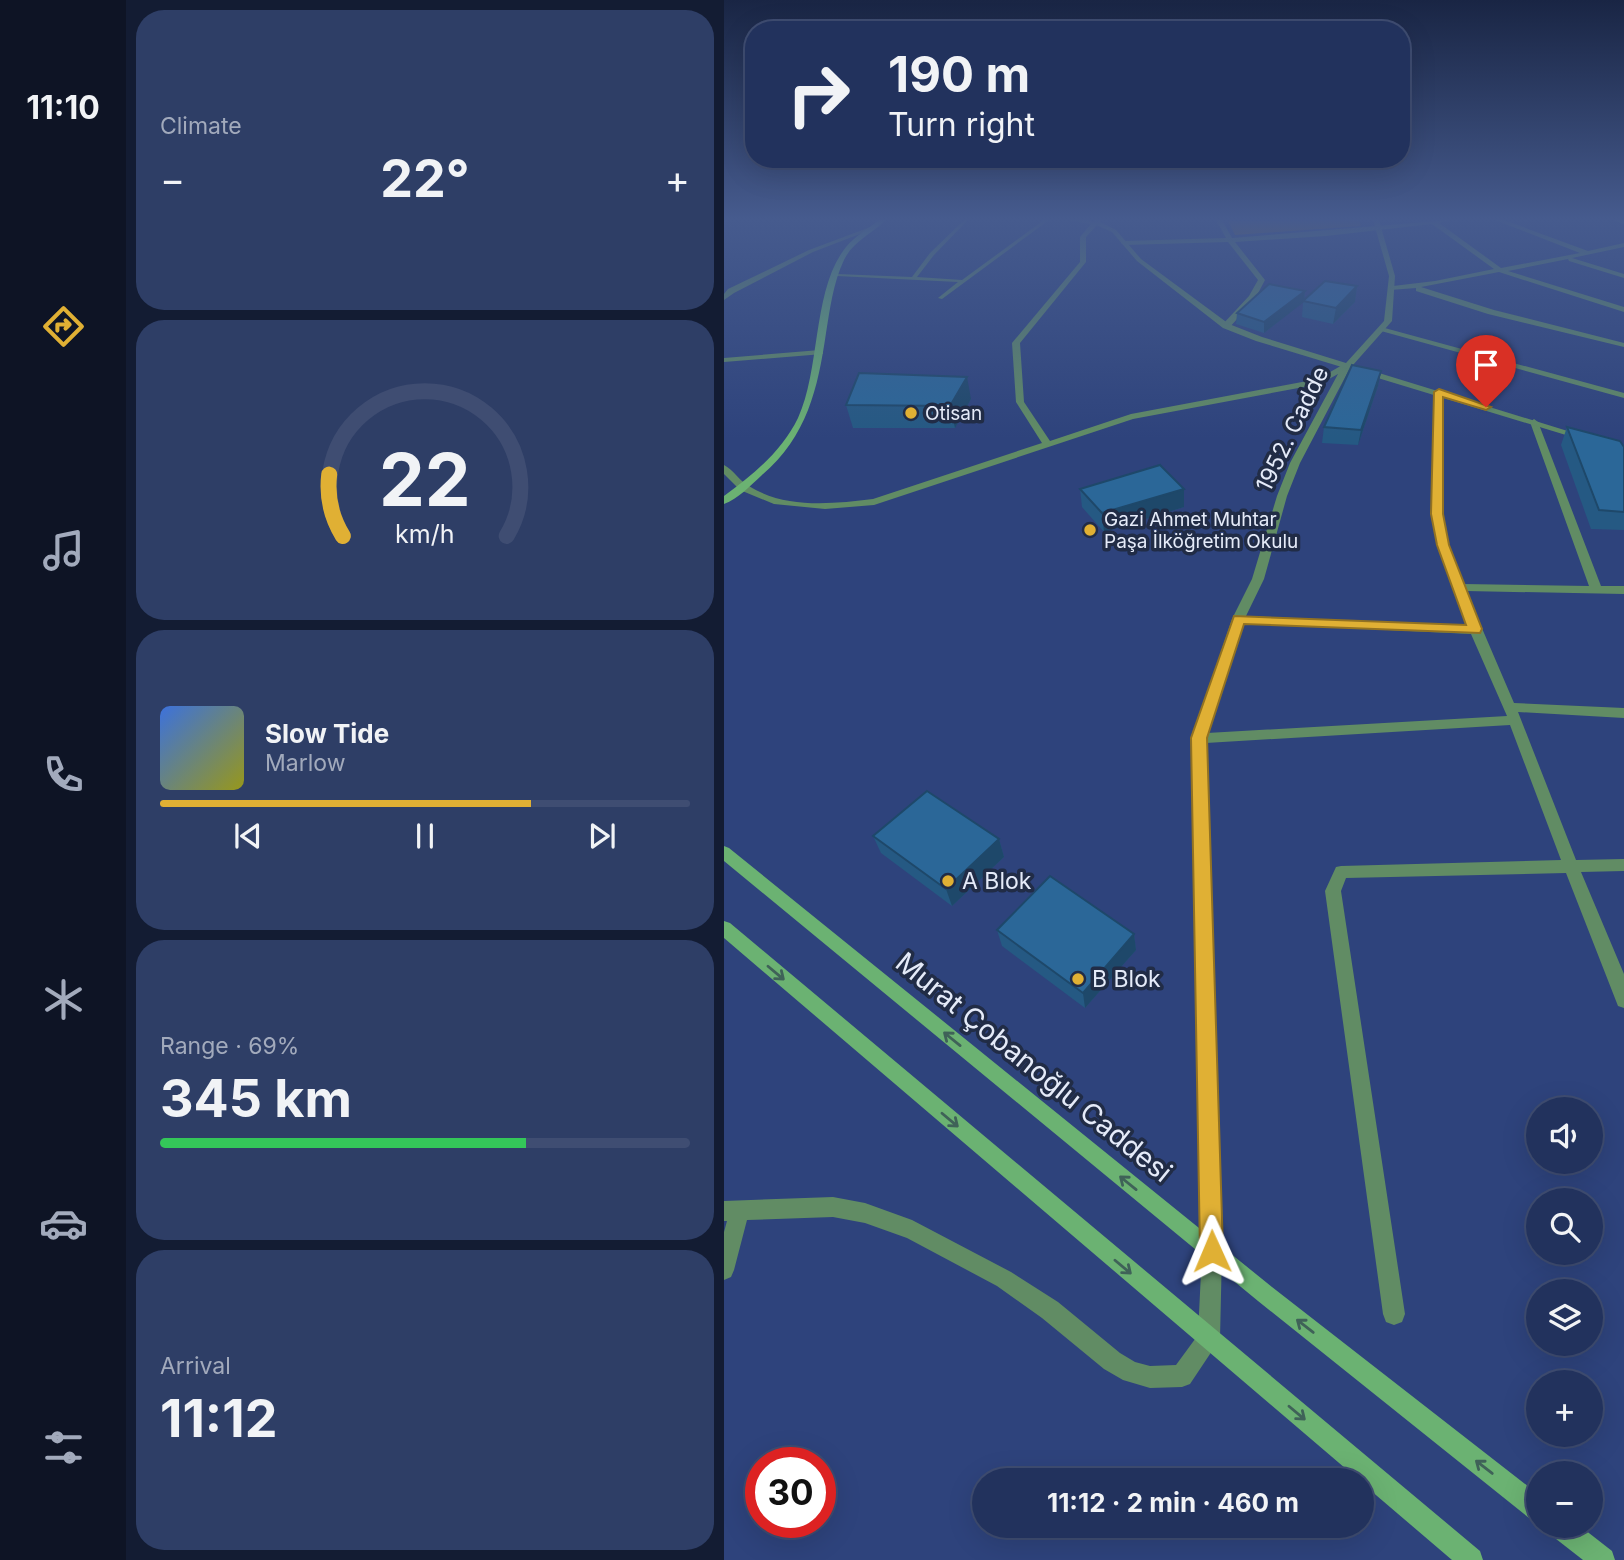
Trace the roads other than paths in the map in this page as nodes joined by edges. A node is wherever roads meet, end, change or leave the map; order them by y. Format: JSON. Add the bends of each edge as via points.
{"nodes":[{"id":1,"x":831,"y":293,"type":"edge"},
{"id":2,"x":947,"y":293,"type":"edge"},
{"id":3,"x":1058,"y":293,"type":"edge"},
{"id":4,"x":1182,"y":293,"type":"edge"},
{"id":5,"x":1255,"y":293,"type":"edge"},
{"id":6,"x":1392,"y":293,"type":"edge"},
{"id":7,"x":1430,"y":293,"type":"edge"},
{"id":8,"x":1570,"y":293,"type":"edge"},
{"id":9,"x":940,"y":298,"type":"dead end"},
{"id":10,"x":1624,"y":310,"type":"edge"},
{"id":11,"x":1226,"y":326,"type":"junction"},
{"id":12,"x":1384,"y":329,"type":"junction"},
{"id":13,"x":1624,"y":345,"type":"edge"},
{"id":14,"x":820,"y":352,"type":"junction"},
{"id":15,"x":724,"y":360,"type":"edge"},
{"id":16,"x":1347,"y":366,"type":"junction"},
{"id":17,"x":1439,"y":392,"type":"junction"},
{"id":18,"x":1624,"y":396,"type":"edge"},
{"id":19,"x":1534,"y":422,"type":"junction"},
{"id":20,"x":1598,"y":442,"type":"edge"},
{"id":21,"x":1048,"y":445,"type":"junction"},
{"id":22,"x":724,"y":468,"type":"edge"},
{"id":23,"x":743,"y":487,"type":"junction"},
{"id":24,"x":724,"y":502,"type":"edge"},
{"id":25,"x":1458,"y":587,"type":"junction"},
{"id":26,"x":1596,"y":589,"type":"junction"},
{"id":27,"x":1624,"y":590,"type":"edge"},
{"id":28,"x":1238,"y":619,"type":"junction"},
{"id":29,"x":1475,"y":629,"type":"junction"},
{"id":30,"x":1512,"y":713,"type":"junction"},
{"id":31,"x":1624,"y":713,"type":"edge"},
{"id":32,"x":1199,"y":738,"type":"junction"},
{"id":33,"x":724,"y":852,"type":"edge"},
{"id":34,"x":1570,"y":865,"type":"junction"},
{"id":35,"x":1624,"y":865,"type":"edge"},
{"id":36,"x":724,"y":929,"type":"edge"},
{"id":37,"x":1618,"y":966,"type":"edge"},
{"id":38,"x":1624,"y":1000,"type":"edge"},
{"id":39,"x":732,"y":1210,"type":"edge"},
{"id":40,"x":1212,"y":1251,"type":"junction"},
{"id":41,"x":724,"y":1270,"type":"edge"},
{"id":42,"x":1394,"y":1314,"type":"dead end"},
{"id":43,"x":1209,"y":1339,"type":"junction"},
{"id":44,"x":1526,"y":1500,"type":"edge"},
{"id":45,"x":1575,"y":1538,"type":"edge"},
{"id":46,"x":1471,"y":1560,"type":"edge"},
{"id":47,"x":1603,"y":1560,"type":"edge"}],
"edges":[{"from":1,"to":14,"type":"main road"},
{"from":2,"to":9,"type":"lane"},
{"from":3,"to":21,"type":"street","via":[[1016,344],[1020,402]]},
{"from":4,"to":11,"type":"street"},
{"from":5,"to":11,"type":"street"},
{"from":6,"to":12,"type":"street"},
{"from":7,"to":13,"type":"street","via":[[1491,313]]},
{"from":8,"to":10,"type":"street"},
{"from":11,"to":16,"type":"street"},
{"from":12,"to":16,"type":"street"},
{"from":12,"to":18,"type":"street"},
{"from":14,"to":15,"type":"street"},
{"from":14,"to":23,"type":"main road","via":[[812,397],[799,427],[775,461]]},
{"from":16,"to":17,"type":"street"},
{"from":16,"to":21,"type":"street","via":[[1320,381],[1131,418]]},
{"from":16,"to":28,"type":"street","name":"1952. Cadde","via":[[1295,463],[1258,579]]},
{"from":17,"to":19,"type":"street"},
{"from":17,"to":25,"type":"street","via":[[1437,514]]},
{"from":19,"to":20,"type":"street"},
{"from":19,"to":26,"type":"street"},
{"from":21,"to":23,"type":"street","via":[[874,502],[840,507],[781,502]]},
{"from":22,"to":23,"type":"street"},
{"from":23,"to":24,"type":"main road"},
{"from":25,"to":26,"type":"street"},
{"from":25,"to":29,"type":"street"},
{"from":26,"to":27,"type":"street"},
{"from":28,"to":29,"type":"street"},
{"from":28,"to":32,"type":"street","name":"1952. Cadde"},
{"from":29,"to":30,"type":"street"},
{"from":30,"to":31,"type":"street"},
{"from":30,"to":32,"type":"street"},
{"from":30,"to":34,"type":"street"},
{"from":32,"to":40,"type":"street","name":"1952. Cadde"},
{"from":40,"to":33,"type":"main road","name":"Murat Çobanoğlu Caddesi","one_way":true},
{"from":34,"to":35,"type":"street"},
{"from":34,"to":37,"type":"street"},
{"from":34,"to":42,"type":"street","via":[[1341,872],[1333,891]]},
{"from":36,"to":43,"type":"main road","one_way":true},
{"from":37,"to":38,"type":"street"},
{"from":39,"to":41,"type":"street"},
{"from":39,"to":43,"type":"street","via":[[833,1207],[912,1230],[1004,1279],[1131,1372],[1182,1376]]},
{"from":40,"to":43,"type":"street","name":"1952. Cadde"},
{"from":44,"to":40,"type":"main road","name":"Murat Çobanoğlu Caddesi","one_way":true},
{"from":43,"to":46,"type":"main road","one_way":true},
{"from":45,"to":47,"type":"main road"}]}
